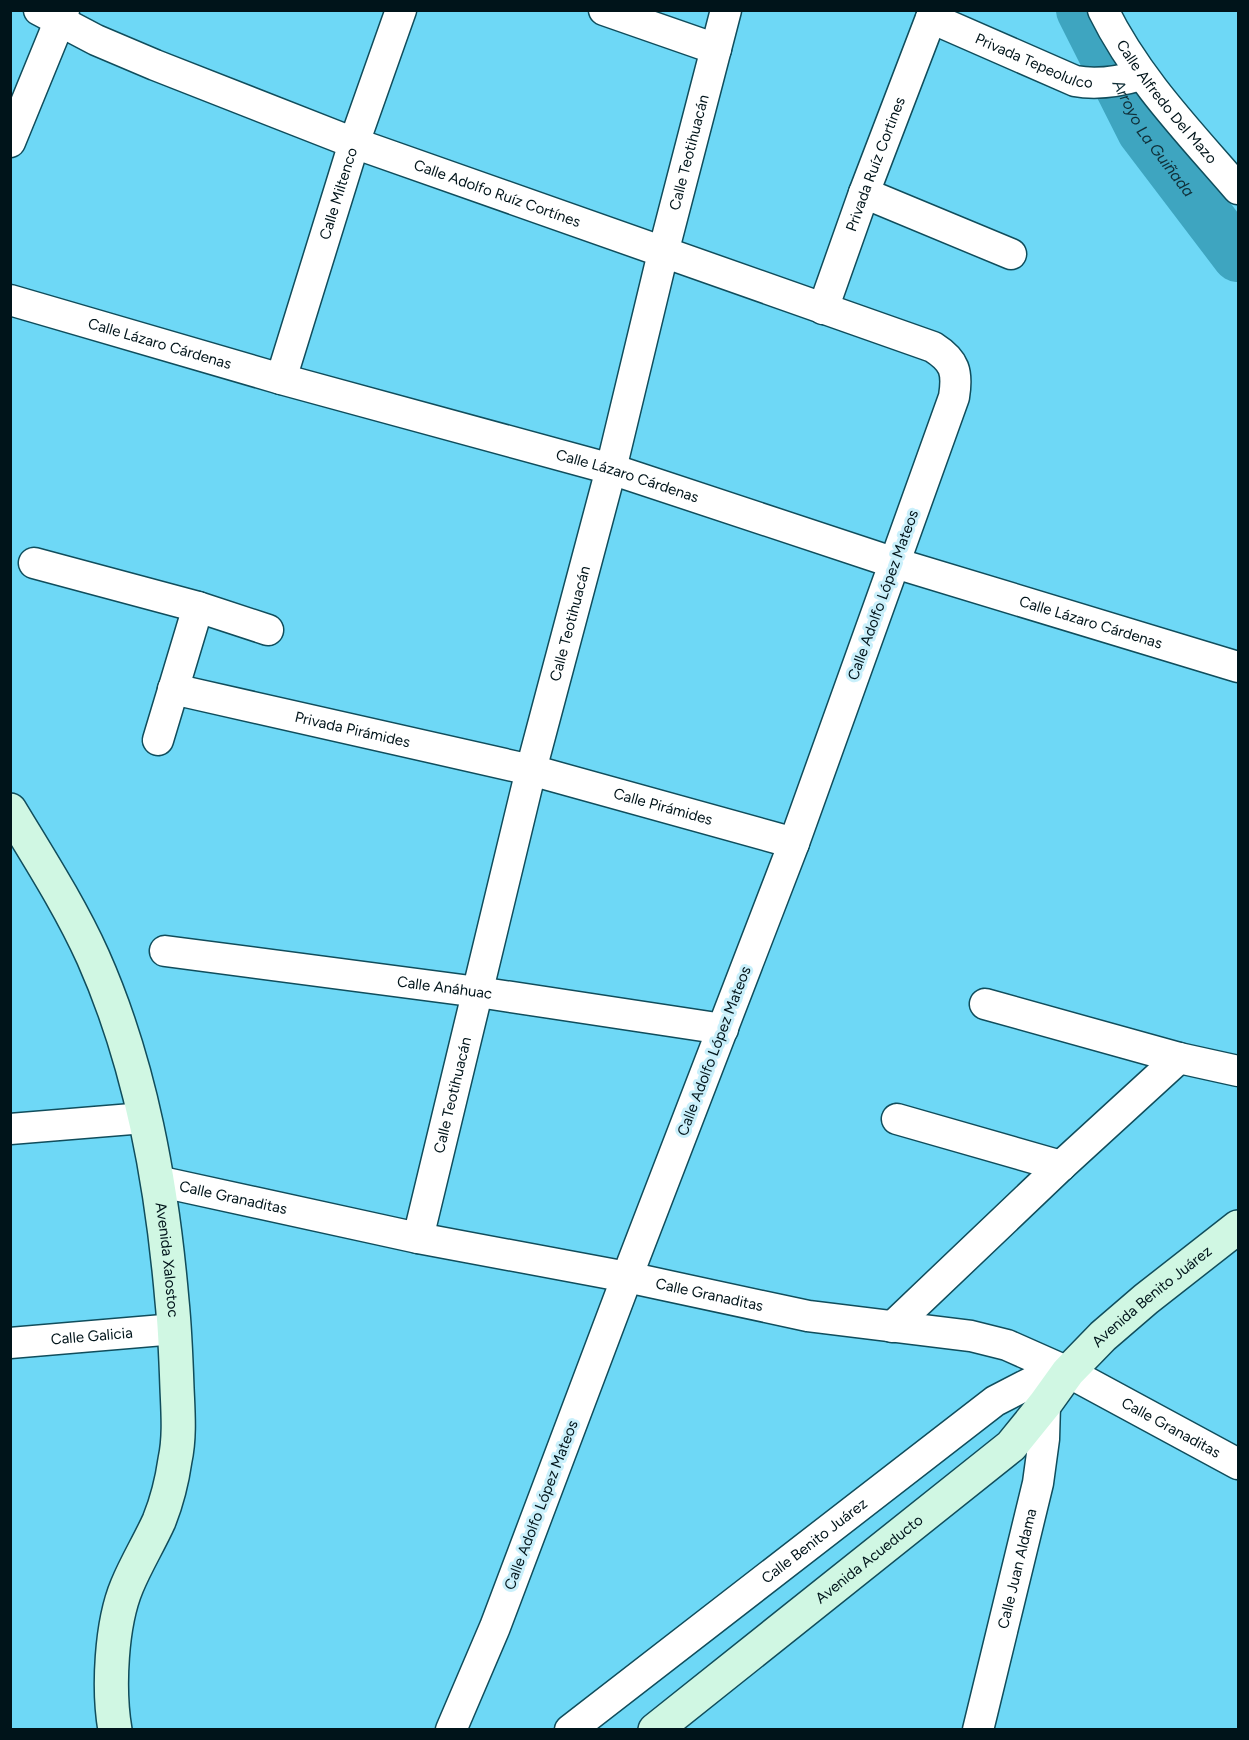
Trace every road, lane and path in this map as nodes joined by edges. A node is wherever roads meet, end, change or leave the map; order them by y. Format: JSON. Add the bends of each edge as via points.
{"nodes":[{"id":1,"x":401,"y":10,"type":"edge"},
{"id":2,"x":604,"y":10,"type":"edge"},
{"id":3,"x":726,"y":10,"type":"edge"},
{"id":4,"x":1103,"y":10,"type":"edge"},
{"id":5,"x":54,"y":14,"type":"edge"},
{"id":6,"x":932,"y":14,"type":"edge"},
{"id":7,"x":716,"y":49,"type":"junction"},
{"id":8,"x":1134,"y":77,"type":"junction"},
{"id":9,"x":10,"y":142,"type":"edge"},
{"id":10,"x":354,"y":143,"type":"junction"},
{"id":11,"x":1239,"y":189,"type":"edge"},
{"id":12,"x":864,"y":193,"type":"junction"},
{"id":13,"x":663,"y":253,"type":"junction"},
{"id":14,"x":1011,"y":254,"type":"dead end"},
{"id":15,"x":10,"y":300,"type":"edge"},
{"id":16,"x":822,"y":309,"type":"junction"},
{"id":17,"x":953,"y":366,"type":"joint"},
{"id":18,"x":281,"y":379,"type":"junction"},
{"id":19,"x":611,"y":469,"type":"junction"},
{"id":20,"x":34,"y":563,"type":"dead end"},
{"id":21,"x":896,"y":563,"type":"junction"},
{"id":22,"x":198,"y":607,"type":"junction"},
{"id":23,"x":268,"y":630,"type":"dead end"},
{"id":24,"x":1239,"y":667,"type":"edge"},
{"id":25,"x":173,"y":689,"type":"junction"},
{"id":26,"x":158,"y":740,"type":"dead end"},
{"id":27,"x":531,"y":770,"type":"junction"},
{"id":28,"x":10,"y":810,"type":"edge"},
{"id":29,"x":794,"y":843,"type":"junction"},
{"id":30,"x":165,"y":951,"type":"dead end"},
{"id":31,"x":478,"y":992,"type":"junction"},
{"id":32,"x":985,"y":1004,"type":"dead end"},
{"id":33,"x":723,"y":1029,"type":"junction"},
{"id":34,"x":1179,"y":1058,"type":"junction"},
{"id":35,"x":1239,"y":1071,"type":"edge"},
{"id":36,"x":144,"y":1118,"type":"junction"},
{"id":37,"x":897,"y":1119,"type":"dead end"},
{"id":38,"x":10,"y":1129,"type":"edge"},
{"id":39,"x":1061,"y":1166,"type":"junction"},
{"id":40,"x":157,"y":1181,"type":"junction"},
{"id":41,"x":1239,"y":1227,"type":"edge"},
{"id":42,"x":418,"y":1238,"type":"junction"},
{"id":43,"x":627,"y":1277,"type":"junction"},
{"id":44,"x":892,"y":1328,"type":"junction"},
{"id":45,"x":175,"y":1329,"type":"junction"},
{"id":46,"x":10,"y":1343,"type":"edge"},
{"id":47,"x":1068,"y":1372,"type":"junction"},
{"id":48,"x":1046,"y":1404,"type":"junction"},
{"id":49,"x":1239,"y":1464,"type":"edge"},
{"id":50,"x":115,"y":1730,"type":"edge"},
{"id":51,"x":451,"y":1730,"type":"edge"},
{"id":52,"x":570,"y":1730,"type":"edge"},
{"id":53,"x":655,"y":1730,"type":"edge"},
{"id":54,"x":978,"y":1730,"type":"edge"}],
"edges":[{"from":1,"to":10,"type":"street","name":"Calle Miltenco"},
{"from":2,"to":7,"type":"street"},
{"from":3,"to":7,"type":"street","name":"Calle Teotihuacán"},
{"from":4,"to":8,"type":"street","name":"Calle Alfredo Del Mazo"},
{"from":5,"to":9,"type":"street"},
{"from":5,"to":10,"type":"street","name":"Calle Adolfo Ruíz Cortínes","via":[[155,66]]},
{"from":6,"to":8,"type":"street","name":"Privada Tepeolulco","via":[[1066,79],[1084,83]]},
{"from":6,"to":12,"type":"street","name":"Privada Ruíz Cortines"},
{"from":7,"to":13,"type":"street","name":"Calle Teotihuacán"},
{"from":8,"to":11,"type":"street","name":"Calle Alfredo Del Mazo"},
{"from":10,"to":13,"type":"street","name":"Calle Adolfo Ruíz Cortínes"},
{"from":10,"to":18,"type":"street","name":"Calle Miltenco"},
{"from":12,"to":14,"type":"street"},
{"from":12,"to":16,"type":"street","name":"Privada Ruíz Cortines"},
{"from":13,"to":16,"type":"street","name":"Calle Adolfo Ruíz Cortínes"},
{"from":13,"to":19,"type":"street","name":"Calle Teotihuacán"},
{"from":15,"to":18,"type":"street","name":"Calle Lázaro Cárdenas"},
{"from":16,"to":17,"type":"street","name":"Calle Adolfo Ruíz Cortínes","via":[[933,347],[946,355]]},
{"from":17,"to":21,"type":"street","name":"Calle Adolfo López Mateos","via":[[957,381],[954,398]]},
{"from":18,"to":19,"type":"street","name":"Calle Lázaro Cárdenas"},
{"from":19,"to":21,"type":"street","name":"Calle Lázaro Cárdenas"},
{"from":19,"to":27,"type":"street","name":"Calle Teotihuacán"},
{"from":20,"to":22,"type":"street"},
{"from":21,"to":24,"type":"street","name":"Calle Lázaro Cárdenas"},
{"from":21,"to":29,"type":"street","name":"Calle Adolfo López Mateos"},
{"from":22,"to":23,"type":"street"},
{"from":22,"to":25,"type":"street"},
{"from":25,"to":26,"type":"street"},
{"from":25,"to":27,"type":"street","name":"Privada Pirámides"},
{"from":27,"to":29,"type":"street","name":"Calle Pirámides"},
{"from":27,"to":31,"type":"street","name":"Calle Teotihuacán"},
{"from":28,"to":36,"type":"street","name":"Avenida Xalostoc","via":[[93,956],[127,1048]]},
{"from":29,"to":33,"type":"street","name":"Calle Adolfo López Mateos"},
{"from":30,"to":31,"type":"street","name":"Calle Anáhuac"},
{"from":31,"to":33,"type":"street","name":"Calle Anáhuac"},
{"from":31,"to":42,"type":"street","name":"Calle Teotihuacán"},
{"from":32,"to":34,"type":"street"},
{"from":33,"to":43,"type":"street","name":"Calle Adolfo López Mateos"},
{"from":34,"to":35,"type":"street"},
{"from":34,"to":39,"type":"street"},
{"from":36,"to":38,"type":"street"},
{"from":36,"to":40,"type":"street","name":"Avenida Xalostoc"},
{"from":37,"to":39,"type":"street"},
{"from":39,"to":44,"type":"street"},
{"from":40,"to":42,"type":"street","name":"Calle Granaditas"},
{"from":40,"to":45,"type":"street","name":"Avenida Xalostoc"},
{"from":41,"to":47,"type":"street","name":"Avenida Benito Juárez","via":[[1138,1306]]},
{"from":42,"to":43,"type":"street","name":"Calle Granaditas"},
{"from":43,"to":44,"type":"street","name":"Calle Granaditas","via":[[808,1316]]},
{"from":43,"to":51,"type":"street","name":"Calle Adolfo López Mateos","via":[[495,1627]]},
{"from":44,"to":47,"type":"street","name":"Calle Granaditas","via":[[971,1336],[1007,1345]]},
{"from":45,"to":46,"type":"street","name":"Calle Galicia"},
{"from":45,"to":50,"type":"street","name":"Avenida Xalostoc","via":[[176,1457],[170,1491],[127,1585],[115,1625]]},
{"from":47,"to":48,"type":"street","name":"Avenida Acueducto"},
{"from":47,"to":49,"type":"street","name":"Calle Granaditas"},
{"from":47,"to":52,"type":"street","name":"Calle Benito Juárez","via":[[1030,1383],[995,1401]]},
{"from":48,"to":53,"type":"street","name":"Avenida Acueducto","via":[[1011,1446]]},
{"from":48,"to":54,"type":"street","name":"Calle Juan Aldama","via":[[1038,1483]]}]}
